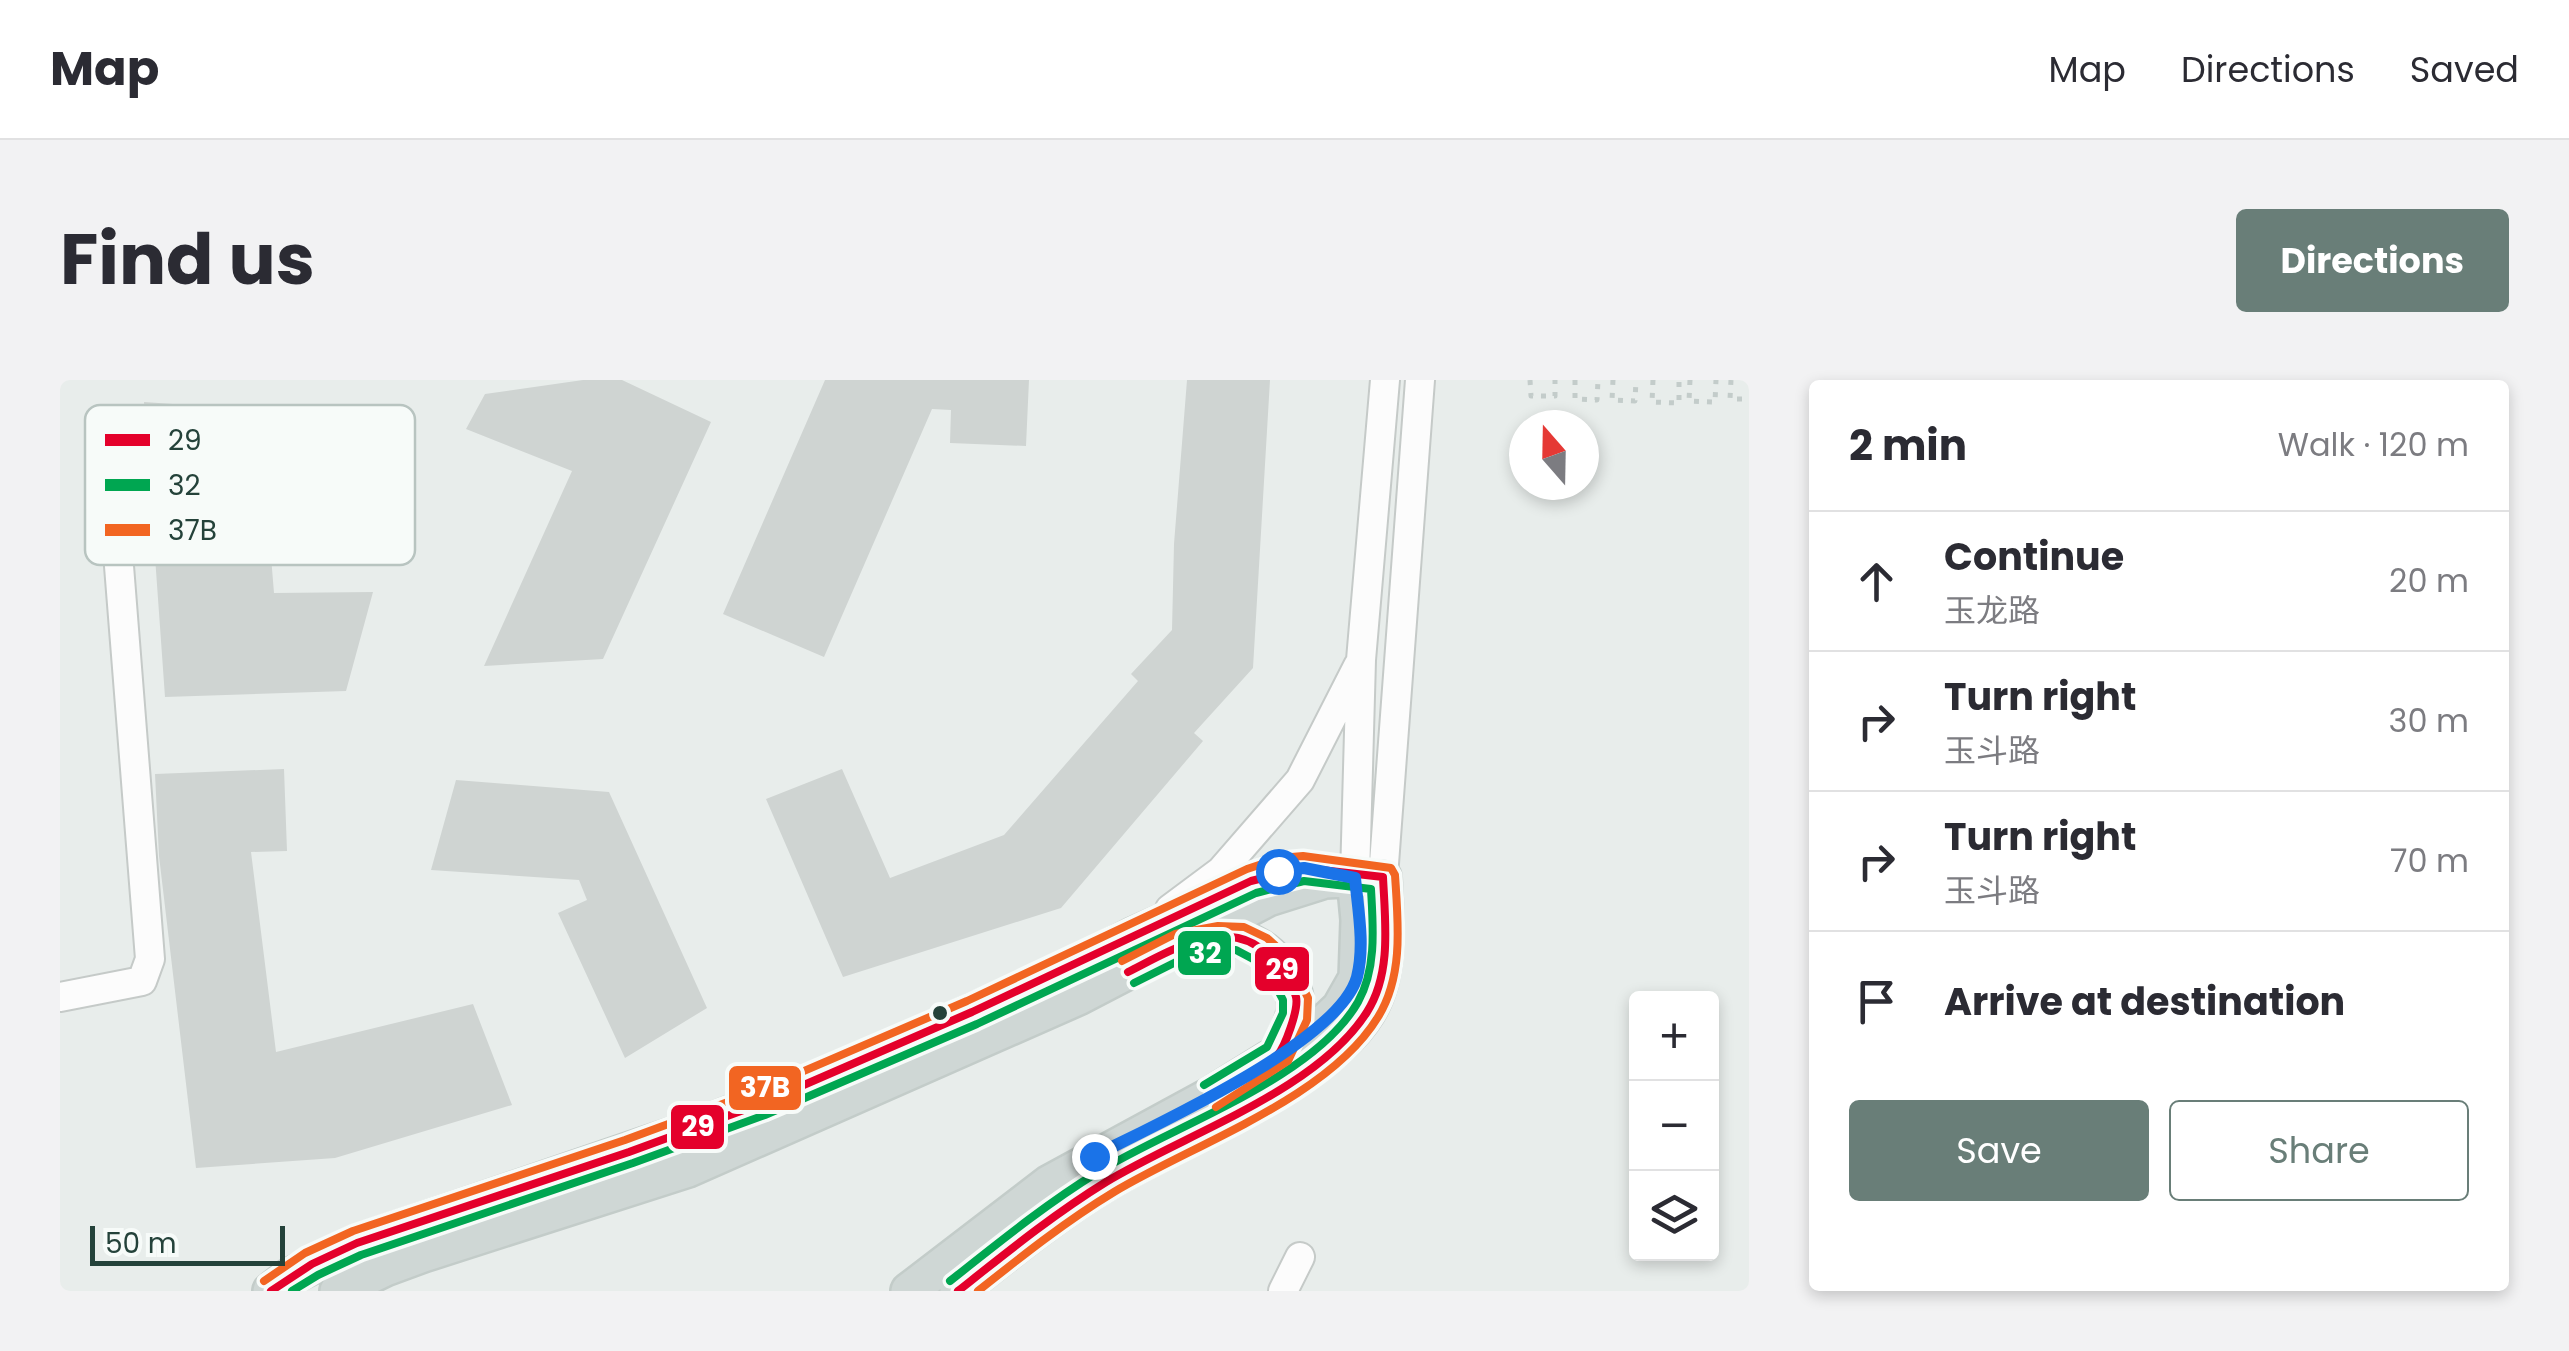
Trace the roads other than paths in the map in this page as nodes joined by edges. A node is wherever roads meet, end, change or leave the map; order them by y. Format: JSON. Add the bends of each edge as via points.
{"nodes":[{"id":1,"x":1385,"y":380,"type":"edge"},
{"id":2,"x":1420,"y":380,"type":"edge"},
{"id":3,"x":120,"y":565,"type":"edge"},
{"id":4,"x":1361,"y":660,"type":"junction"},
{"id":5,"x":1369,"y":878,"type":"junction"},
{"id":6,"x":1132,"y":936,"type":"junction"},
{"id":7,"x":1180,"y":946,"type":"junction"},
{"id":8,"x":60,"y":997,"type":"edge"},
{"id":9,"x":1276,"y":1056,"type":"junction"},
{"id":10,"x":1300,"y":1257,"type":"dead end"},
{"id":11,"x":271,"y":1291,"type":"edge"},
{"id":12,"x":338,"y":1291,"type":"edge"},
{"id":13,"x":909,"y":1291,"type":"edge"},
{"id":14,"x":958,"y":1291,"type":"edge"},
{"id":15,"x":1282,"y":1291,"type":"edge"}],
"edges":[{"from":1,"to":4,"type":"street"},
{"from":2,"to":5,"type":"street"},
{"from":3,"to":8,"type":"street","via":[[150,959],[142,981]]},
{"from":4,"to":5,"type":"street"},
{"from":4,"to":6,"type":"street","via":[[1300,780],[1221,871]]},
{"from":5,"to":6,"type":"main road","via":[[1278,871]]},
{"from":5,"to":7,"type":"main road","via":[[1325,880],[1268,898]]},
{"from":5,"to":9,"type":"main road","via":[[1356,978],[1340,1008]]},
{"from":5,"to":14,"type":"main road","via":[[1384,950],[1380,982],[1352,1034],[1263,1098],[1102,1184]]},
{"from":6,"to":11,"type":"main road","via":[[835,1073],[356,1244]]},
{"from":7,"to":9,"type":"main road","via":[[1239,938],[1279,964],[1296,997],[1295,1016]]},
{"from":7,"to":12,"type":"main road","via":[[688,1169],[385,1268]]},
{"from":9,"to":13,"type":"main road","via":[[1050,1183]]},
{"from":10,"to":15,"type":"street"}]}
